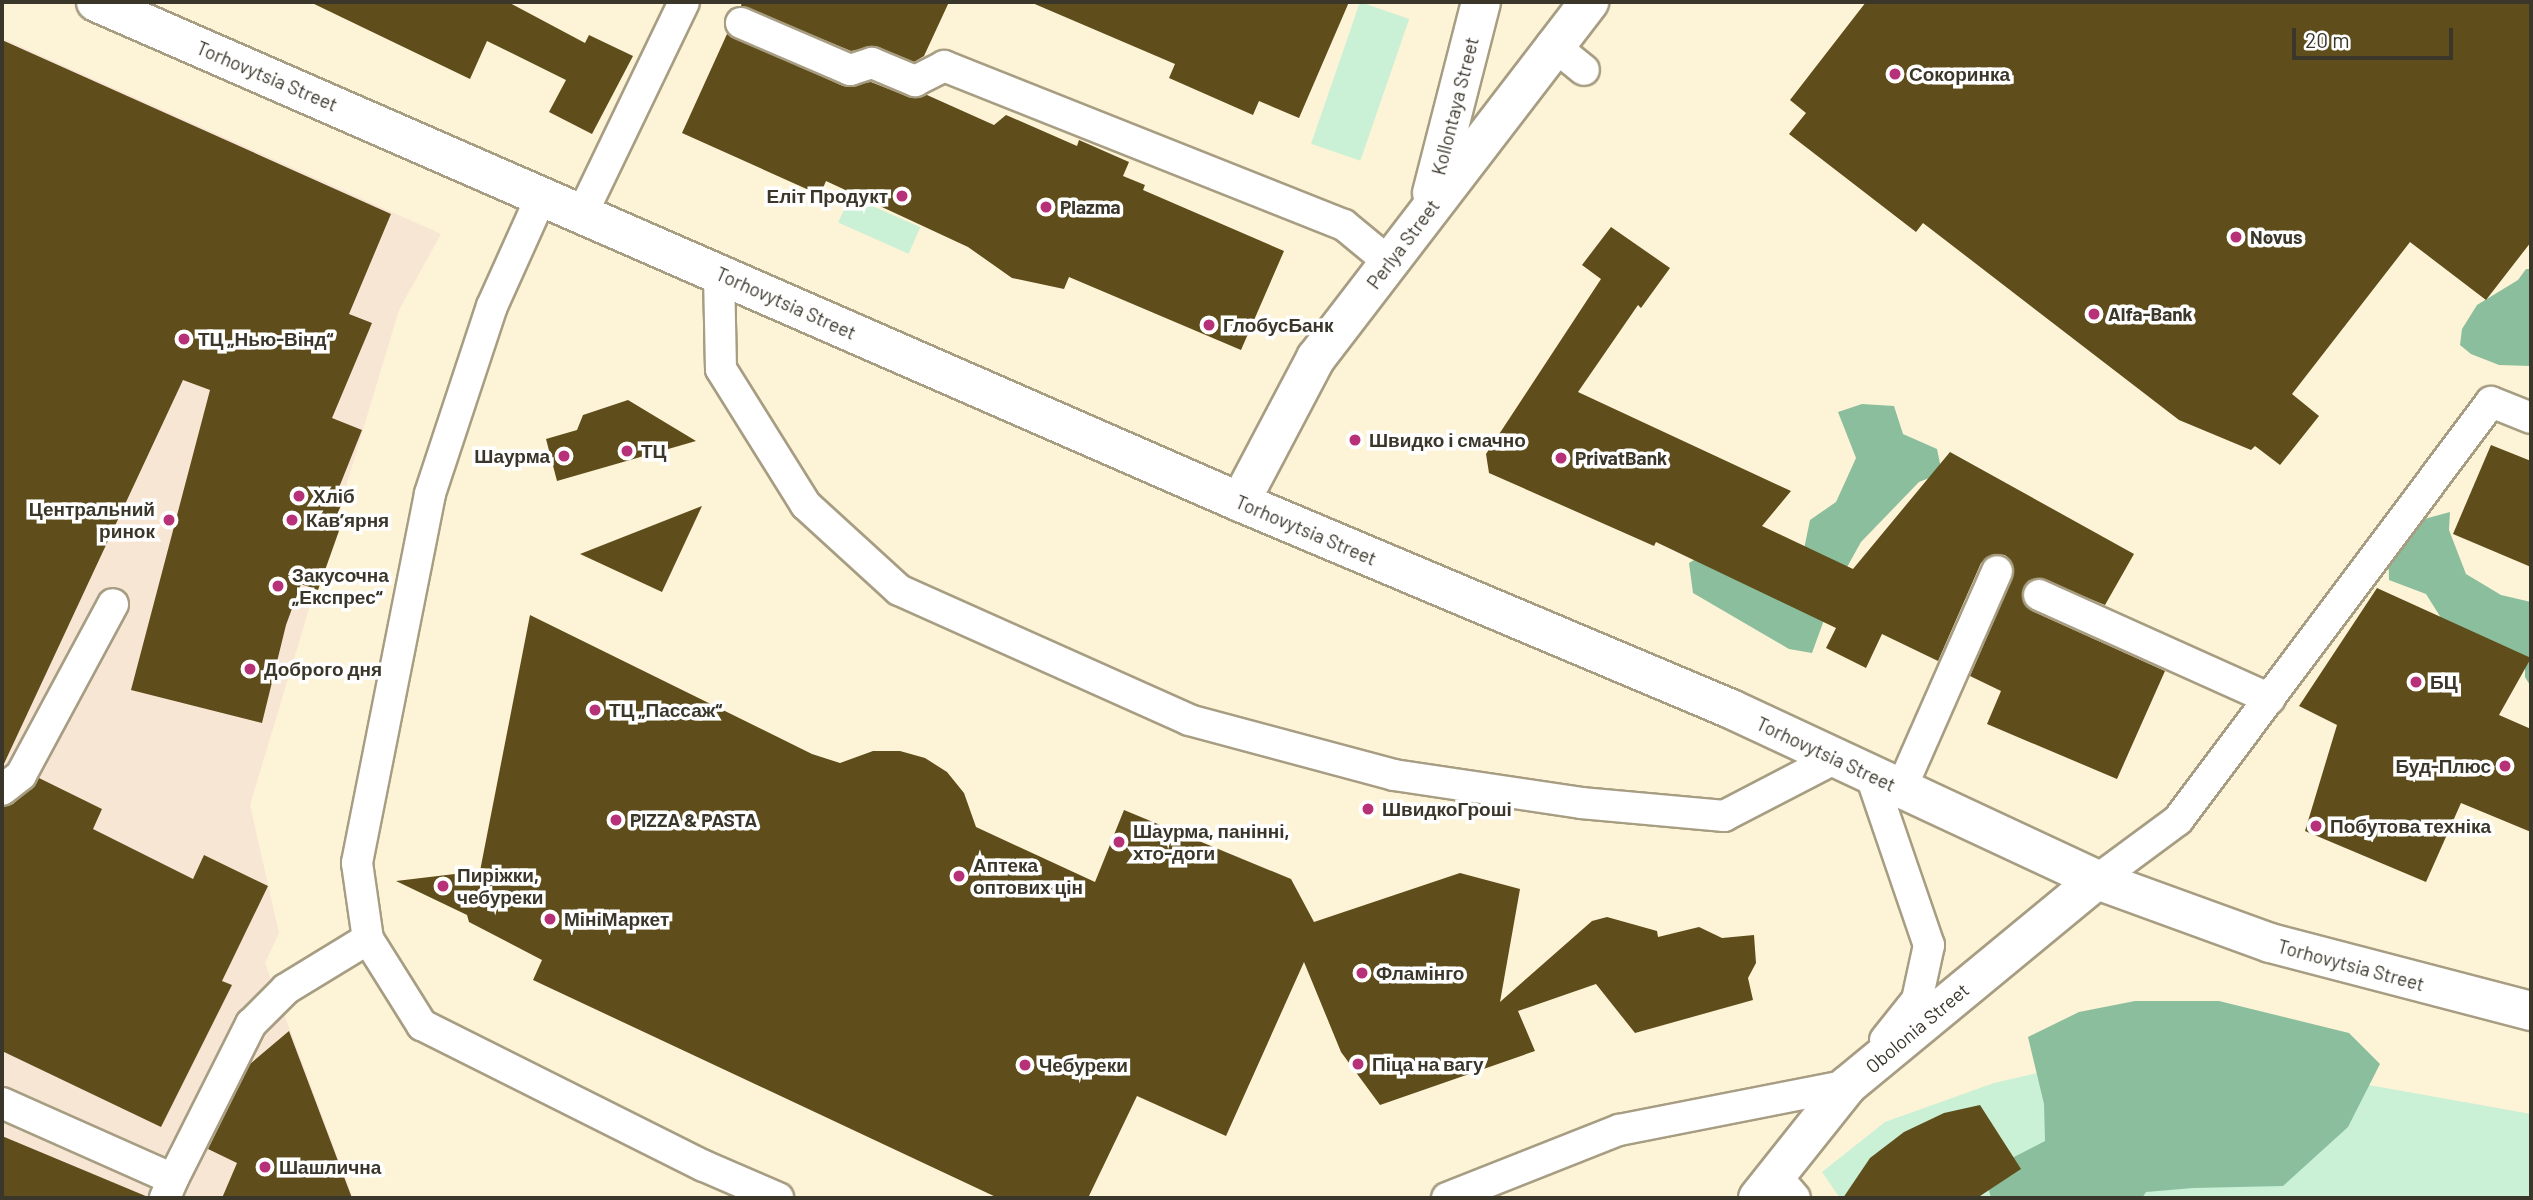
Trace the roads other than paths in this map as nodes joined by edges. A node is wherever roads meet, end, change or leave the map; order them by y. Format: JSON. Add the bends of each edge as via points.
{"nodes":[{"id":1,"x":96,"y":2,"type":"edge"},
{"id":2,"x":684,"y":2,"type":"edge"},
{"id":3,"x":1481,"y":2,"type":"edge"},
{"id":4,"x":1589,"y":2,"type":"edge"},
{"id":5,"x":136,"y":10,"type":"edge"},
{"id":6,"x":741,"y":23,"type":"dead end"},
{"id":7,"x":1552,"y":44,"type":"junction"},
{"id":8,"x":1584,"y":70,"type":"dead end"},
{"id":9,"x":542,"y":195,"type":"junction"},
{"id":10,"x":1428,"y":210,"type":"junction"},
{"id":11,"x":583,"y":212,"type":"junction"},
{"id":12,"x":1390,"y":263,"type":"junction"},
{"id":13,"x":719,"y":274,"type":"junction"},
{"id":14,"x":2531,"y":418,"type":"edge"},
{"id":15,"x":1240,"y":502,"type":"junction"},
{"id":16,"x":1997,"y":571,"type":"dead end"},
{"id":17,"x":2039,"y":595,"type":"dead end"},
{"id":18,"x":113,"y":604,"type":"dead end"},
{"id":19,"x":2270,"y":699,"type":"junction"},
{"id":20,"x":1834,"y":759,"type":"junction"},
{"id":21,"x":1886,"y":782,"type":"junction"},
{"id":22,"x":2,"y":790,"type":"edge"},
{"id":23,"x":2097,"y":880,"type":"junction"},
{"id":24,"x":368,"y":939,"type":"junction"},
{"id":25,"x":2531,"y":1011,"type":"edge"},
{"id":26,"x":1849,"y":1085,"type":"junction"},
{"id":27,"x":2,"y":1103,"type":"edge"},
{"id":28,"x":169,"y":1188,"type":"edge"},
{"id":29,"x":1776,"y":1191,"type":"edge"},
{"id":30,"x":778,"y":1198,"type":"edge"},
{"id":31,"x":1447,"y":1198,"type":"edge"}],
"edges":[{"from":1,"to":5,"type":"main road","name":"Torhovytsia Street"},
{"from":2,"to":11,"type":"lane"},
{"from":3,"to":10,"type":"main road","name":"Kollontaya Street"},
{"from":4,"to":7,"type":"main road","name":"Perlya Street"},
{"from":5,"to":9,"type":"main road","name":"Torhovytsia Street"},
{"from":6,"to":12,"type":"lane","via":[[850,70],[872,63],[915,81],[944,66],[1344,225]]},
{"from":7,"to":8,"type":"lane"},
{"from":7,"to":10,"type":"main road","name":"Perlya Street"},
{"from":9,"to":11,"type":"main road","name":"Torhovytsia Street"},
{"from":9,"to":24,"type":"lane","via":[[492,306],[430,494],[357,863]]},
{"from":10,"to":12,"type":"main road","name":"Perlya Street"},
{"from":11,"to":13,"type":"main road","name":"Torhovytsia Street"},
{"from":12,"to":15,"type":"main road","name":"Perlya Street","via":[[1316,358]]},
{"from":13,"to":15,"type":"main road","name":"Torhovytsia Street"},
{"from":13,"to":20,"type":"lane","via":[[721,369],[806,505],[899,590],[1189,720],[1394,775],[1581,803],[1724,816]]},
{"from":14,"to":19,"type":"lane","via":[[2491,402]]},
{"from":15,"to":20,"type":"main road","name":"Torhovytsia Street","via":[[1731,709]]},
{"from":16,"to":21,"type":"lane"},
{"from":17,"to":19,"type":"lane"},
{"from":18,"to":22,"type":"lane","via":[[21,775]]},
{"from":19,"to":23,"type":"lane","via":[[2178,820]]},
{"from":20,"to":21,"type":"main road","name":"Torhovytsia Street"},
{"from":21,"to":23,"type":"main road","name":"Torhovytsia Street"},
{"from":21,"to":26,"type":"lane","via":[[1928,946],[1917,1000]]},
{"from":23,"to":25,"type":"main road","name":"Torhovytsia Street","via":[[2270,943]]},
{"from":23,"to":26,"type":"main road","name":"Obolonia Street"},
{"from":24,"to":28,"type":"lane","via":[[286,989],[251,1024]]},
{"from":24,"to":30,"type":"lane","via":[[422,1025],[704,1166]]},
{"from":26,"to":29,"type":"main road","name":"Obolonia Street"},
{"from":26,"to":31,"type":"lane","via":[[1640,1124]]},
{"from":27,"to":28,"type":"lane"}]}
